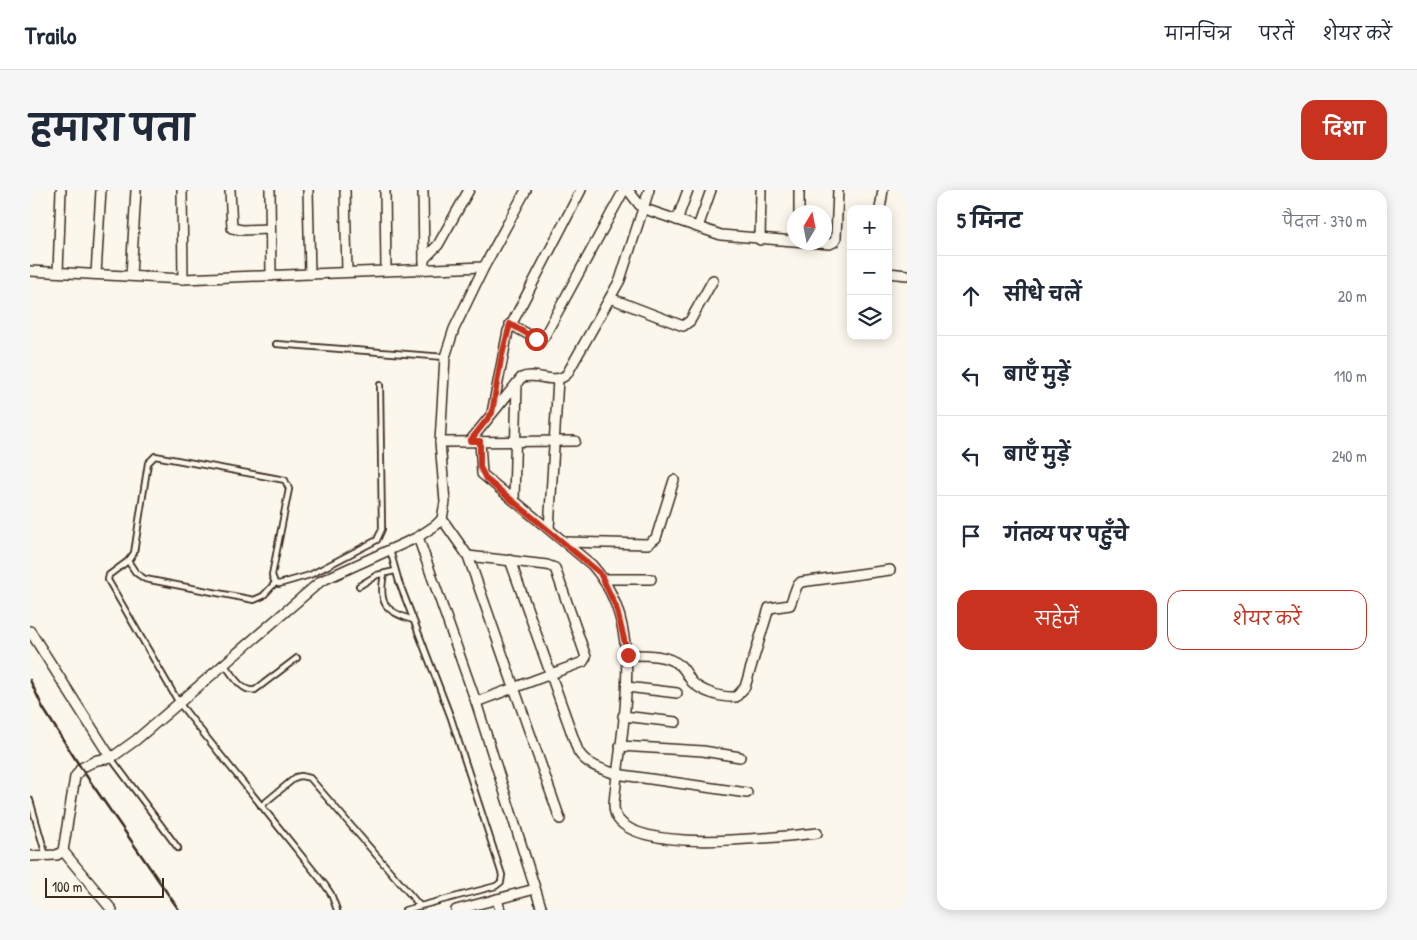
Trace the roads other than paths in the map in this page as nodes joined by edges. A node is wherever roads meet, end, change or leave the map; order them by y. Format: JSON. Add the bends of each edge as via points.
{"nodes":[{"id":1,"x":60,"y":190,"type":"edge"},
{"id":2,"x":101,"y":190,"type":"edge"},
{"id":3,"x":136,"y":190,"type":"edge"},
{"id":4,"x":182,"y":190,"type":"edge"},
{"id":5,"x":230,"y":190,"type":"edge"},
{"id":6,"x":270,"y":190,"type":"edge"},
{"id":7,"x":308,"y":190,"type":"edge"},
{"id":8,"x":345,"y":190,"type":"edge"},
{"id":9,"x":384,"y":190,"type":"edge"},
{"id":10,"x":423,"y":190,"type":"edge"},
{"id":11,"x":469,"y":190,"type":"edge"},
{"id":12,"x":526,"y":190,"type":"edge"},
{"id":13,"x":581,"y":190,"type":"edge"},
{"id":14,"x":626,"y":190,"type":"edge"},
{"id":15,"x":649,"y":190,"type":"edge"},
{"id":16,"x":688,"y":190,"type":"edge"},
{"id":17,"x":711,"y":190,"type":"edge"},
{"id":18,"x":761,"y":190,"type":"edge"},
{"id":19,"x":799,"y":190,"type":"edge"},
{"id":20,"x":838,"y":190,"type":"edge"},
{"id":21,"x":883,"y":190,"type":"edge"},
{"id":22,"x":799,"y":205,"type":"edge"},
{"id":23,"x":881,"y":205,"type":"edge"},
{"id":24,"x":642,"y":208,"type":"junction"},
{"id":25,"x":677,"y":220,"type":"junction"},
{"id":26,"x":698,"y":227,"type":"junction"},
{"id":27,"x":270,"y":229,"type":"junction"},
{"id":28,"x":760,"y":240,"type":"junction"},
{"id":29,"x":787,"y":242,"type":"edge"},
{"id":30,"x":832,"y":242,"type":"edge"},
{"id":31,"x":424,"y":264,"type":"junction"},
{"id":32,"x":484,"y":267,"type":"junction"},
{"id":33,"x":386,"y":270,"type":"junction"},
{"id":34,"x":30,"y":271,"type":"edge"},
{"id":35,"x":58,"y":272,"type":"junction"},
{"id":36,"x":347,"y":272,"type":"junction"},
{"id":37,"x":892,"y":273,"type":"edge"},
{"id":38,"x":96,"y":274,"type":"junction"},
{"id":39,"x":310,"y":274,"type":"junction"},
{"id":40,"x":907,"y":275,"type":"edge"},
{"id":41,"x":131,"y":276,"type":"junction"},
{"id":42,"x":271,"y":276,"type":"junction"},
{"id":43,"x":183,"y":279,"type":"junction"},
{"id":44,"x":713,"y":280,"type":"dead end"},
{"id":45,"x":610,"y":298,"type":"junction"},
{"id":46,"x":510,"y":324,"type":"junction"},
{"id":47,"x":276,"y":344,"type":"dead end"},
{"id":48,"x":446,"y":356,"type":"junction"},
{"id":49,"x":558,"y":379,"type":"junction"},
{"id":50,"x":516,"y":383,"type":"junction"},
{"id":51,"x":380,"y":384,"type":"dead end"},
{"id":52,"x":492,"y":413,"type":"junction"},
{"id":53,"x":470,"y":441,"type":"junction"},
{"id":54,"x":480,"y":441,"type":"junction"},
{"id":55,"x":516,"y":441,"type":"junction"},
{"id":56,"x":554,"y":441,"type":"junction"},
{"id":57,"x":575,"y":441,"type":"dead end"},
{"id":58,"x":447,"y":442,"type":"junction"},
{"id":59,"x":674,"y":480,"type":"dead end"},
{"id":60,"x":514,"y":500,"type":"junction"},
{"id":61,"x":442,"y":519,"type":"junction"},
{"id":62,"x":549,"y":529,"type":"junction"},
{"id":63,"x":418,"y":537,"type":"junction"},
{"id":64,"x":565,"y":542,"type":"junction"},
{"id":65,"x":390,"y":549,"type":"junction"},
{"id":66,"x":468,"y":556,"type":"junction"},
{"id":67,"x":510,"y":560,"type":"junction"},
{"id":68,"x":128,"y":561,"type":"junction"},
{"id":69,"x":890,"y":570,"type":"dead end"},
{"id":70,"x":396,"y":571,"type":"junction"},
{"id":71,"x":384,"y":574,"type":"junction"},
{"id":72,"x":604,"y":579,"type":"junction"},
{"id":73,"x":651,"y":579,"type":"dead end"},
{"id":74,"x":275,"y":583,"type":"junction"},
{"id":75,"x":359,"y":586,"type":"dead end"},
{"id":76,"x":413,"y":620,"type":"junction"},
{"id":77,"x":30,"y":631,"type":"edge"},
{"id":78,"x":628,"y":655,"type":"junction"},
{"id":79,"x":297,"y":658,"type":"dead end"},
{"id":80,"x":224,"y":664,"type":"junction"},
{"id":81,"x":550,"y":675,"type":"junction"},
{"id":82,"x":514,"y":687,"type":"junction"},
{"id":83,"x":627,"y":687,"type":"junction"},
{"id":84,"x":677,"y":693,"type":"dead end"},
{"id":85,"x":476,"y":702,"type":"junction"},
{"id":86,"x":179,"y":703,"type":"junction"},
{"id":87,"x":624,"y":716,"type":"junction"},
{"id":88,"x":676,"y":722,"type":"dead end"},
{"id":89,"x":620,"y":746,"type":"junction"},
{"id":90,"x":740,"y":757,"type":"dead end"},
{"id":91,"x":111,"y":758,"type":"junction"},
{"id":92,"x":616,"y":774,"type":"junction"},
{"id":93,"x":747,"y":793,"type":"dead end"},
{"id":94,"x":30,"y":800,"type":"edge"},
{"id":95,"x":261,"y":806,"type":"junction"},
{"id":96,"x":560,"y":819,"type":"dead end"},
{"id":97,"x":817,"y":832,"type":"dead end"},
{"id":98,"x":178,"y":848,"type":"dead end"},
{"id":99,"x":64,"y":851,"type":"junction"},
{"id":100,"x":30,"y":856,"type":"edge"},
{"id":101,"x":46,"y":856,"type":"junction"},
{"id":102,"x":535,"y":889,"type":"junction"},
{"id":103,"x":497,"y":899,"type":"junction"},
{"id":104,"x":420,"y":906,"type":"junction"},
{"id":105,"x":112,"y":910,"type":"edge"},
{"id":106,"x":337,"y":910,"type":"edge"},
{"id":107,"x":405,"y":910,"type":"edge"},
{"id":108,"x":458,"y":910,"type":"edge"},
{"id":109,"x":500,"y":910,"type":"edge"},
{"id":110,"x":542,"y":910,"type":"edge"}],
"edges":[{"from":1,"to":35,"type":"street"},
{"from":2,"to":38,"type":"street"},
{"from":3,"to":41,"type":"street"},
{"from":4,"to":43,"type":"street"},
{"from":5,"to":27,"type":"street","via":[[232,228]]},
{"from":6,"to":27,"type":"street"},
{"from":7,"to":39,"type":"street"},
{"from":8,"to":36,"type":"street"},
{"from":9,"to":33,"type":"street"},
{"from":10,"to":31,"type":"street"},
{"from":11,"to":31,"type":"street","via":[[438,246]]},
{"from":12,"to":32,"type":"street"},
{"from":13,"to":46,"type":"street"},
{"from":14,"to":24,"type":"street"},
{"from":14,"to":46,"type":"street","via":[[544,338],[536,339]]},
{"from":15,"to":24,"type":"street"},
{"from":16,"to":25,"type":"street"},
{"from":17,"to":26,"type":"street"},
{"from":18,"to":28,"type":"street"},
{"from":19,"to":22,"type":"street"},
{"from":20,"to":30,"type":"street"},
{"from":21,"to":23,"type":"street"},
{"from":24,"to":25,"type":"street"},
{"from":24,"to":45,"type":"street","via":[[624,270]]},
{"from":25,"to":26,"type":"street"},
{"from":26,"to":28,"type":"street","via":[[729,237]]},
{"from":27,"to":42,"type":"street"},
{"from":28,"to":29,"type":"street"},
{"from":31,"to":32,"type":"street"},
{"from":31,"to":33,"type":"street"},
{"from":32,"to":48,"type":"street","via":[[454,329]]},
{"from":33,"to":36,"type":"street"},
{"from":34,"to":35,"type":"street"},
{"from":35,"to":38,"type":"street"},
{"from":36,"to":39,"type":"street"},
{"from":37,"to":40,"type":"street"},
{"from":38,"to":41,"type":"street"},
{"from":39,"to":42,"type":"street"},
{"from":41,"to":43,"type":"street"},
{"from":42,"to":43,"type":"street"},
{"from":44,"to":45,"type":"street","via":[[690,321],[683,326]]},
{"from":45,"to":49,"type":"street","via":[[567,374]]},
{"from":46,"to":52,"type":"street"},
{"from":47,"to":48,"type":"lane"},
{"from":48,"to":58,"type":"street"},
{"from":49,"to":50,"type":"street","via":[[526,376]]},
{"from":49,"to":56,"type":"street"},
{"from":50,"to":52,"type":"street"},
{"from":50,"to":55,"type":"street"},
{"from":51,"to":74,"type":"lane","via":[[381,535],[310,575]]},
{"from":52,"to":53,"type":"street"},
{"from":53,"to":54,"type":"street"},
{"from":53,"to":58,"type":"street"},
{"from":54,"to":55,"type":"street"},
{"from":54,"to":60,"type":"street","via":[[482,474]]},
{"from":55,"to":56,"type":"street"},
{"from":55,"to":60,"type":"street"},
{"from":56,"to":57,"type":"street"},
{"from":56,"to":62,"type":"street"},
{"from":58,"to":61,"type":"street"},
{"from":59,"to":64,"type":"street","via":[[653,542]]},
{"from":60,"to":62,"type":"street"},
{"from":61,"to":63,"type":"street"},
{"from":61,"to":66,"type":"street"},
{"from":62,"to":64,"type":"street"},
{"from":63,"to":65,"type":"street"},
{"from":63,"to":85,"type":"street"},
{"from":64,"to":72,"type":"street"},
{"from":65,"to":70,"type":"lane"},
{"from":65,"to":80,"type":"street","via":[[321,581]]},
{"from":66,"to":67,"type":"street"},
{"from":66,"to":82,"type":"street"},
{"from":67,"to":81,"type":"street"},
{"from":67,"to":81,"type":"street","via":[[547,565],[557,571],[586,657],[583,662]]},
{"from":68,"to":74,"type":"lane","via":[[144,579],[254,600],[260,599]]},
{"from":68,"to":74,"type":"lane","via":[[134,554],[148,464],[155,456],[161,456],[285,480],[289,489],[272,575]]},
{"from":68,"to":86,"type":"lane","via":[[109,575],[110,584]]},
{"from":69,"to":78,"type":"street","via":[[802,582],[797,586],[790,605],[769,608],[745,687],[736,697],[722,696],[696,686],[681,666],[669,660]]},
{"from":70,"to":71,"type":"lane"},
{"from":70,"to":76,"type":"lane"},
{"from":71,"to":75,"type":"lane"},
{"from":71,"to":76,"type":"lane","via":[[383,602],[394,613]]},
{"from":72,"to":73,"type":"street"},
{"from":72,"to":78,"type":"street","via":[[616,607]]},
{"from":76,"to":104,"type":"lane","via":[[451,718],[502,875],[496,886]]},
{"from":77,"to":91,"type":"street"},
{"from":78,"to":83,"type":"street"},
{"from":79,"to":80,"type":"lane","via":[[256,690],[250,691]]},
{"from":80,"to":86,"type":"street"},
{"from":81,"to":82,"type":"street"},
{"from":81,"to":92,"type":"street","via":[[578,751],[584,760]]},
{"from":82,"to":85,"type":"street"},
{"from":82,"to":96,"type":"street"},
{"from":83,"to":84,"type":"street"},
{"from":83,"to":87,"type":"street"},
{"from":85,"to":102,"type":"street"},
{"from":86,"to":91,"type":"street"},
{"from":86,"to":95,"type":"lane"},
{"from":87,"to":88,"type":"street"},
{"from":87,"to":89,"type":"street"},
{"from":89,"to":90,"type":"street","via":[[703,751]]},
{"from":89,"to":92,"type":"street"},
{"from":91,"to":98,"type":"lane"},
{"from":91,"to":99,"type":"street","via":[[96,760],[81,768],[74,777]]},
{"from":92,"to":93,"type":"street"},
{"from":92,"to":97,"type":"street","via":[[614,804],[618,818],[643,833],[718,841]]},
{"from":94,"to":101,"type":"lane"},
{"from":95,"to":104,"type":"lane","via":[[296,778],[310,778]]},
{"from":95,"to":106,"type":"lane","via":[[325,885]]},
{"from":99,"to":101,"type":"street"},
{"from":99,"to":105,"type":"street"},
{"from":100,"to":101,"type":"street"},
{"from":102,"to":103,"type":"street"},
{"from":102,"to":110,"type":"street"},
{"from":103,"to":108,"type":"street"},
{"from":103,"to":109,"type":"street"},
{"from":104,"to":107,"type":"lane"}]}
